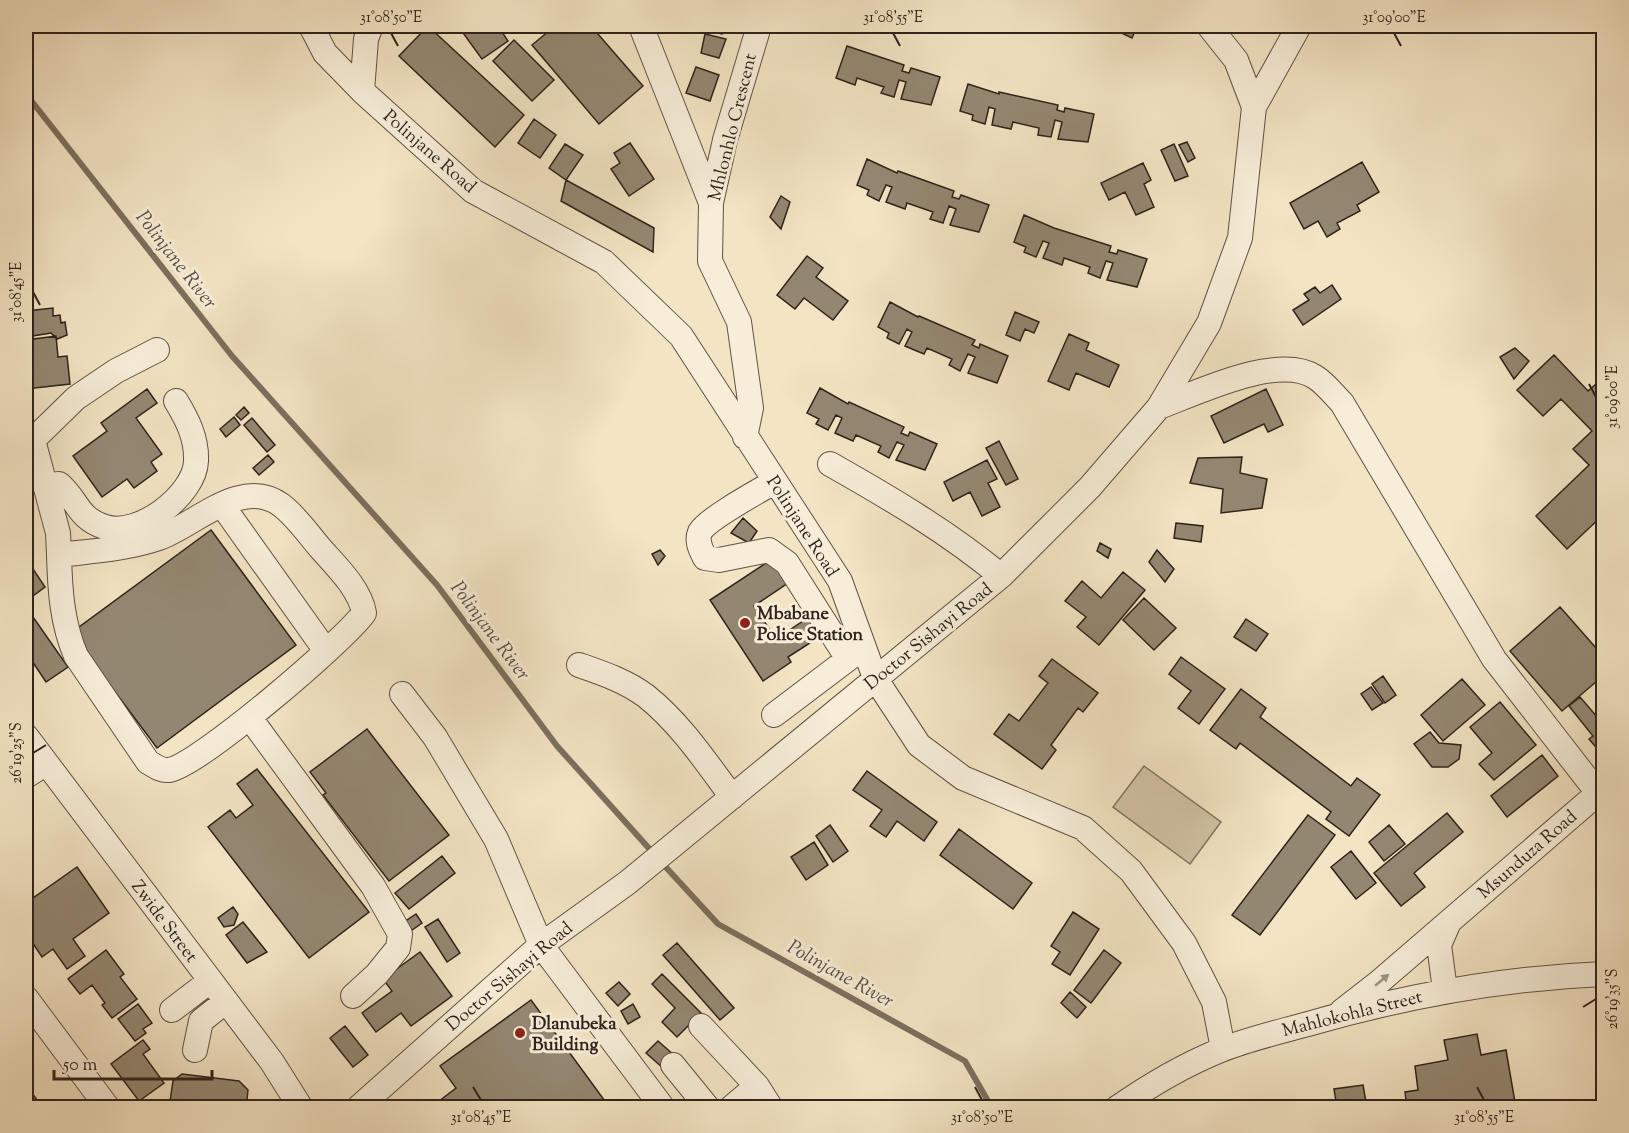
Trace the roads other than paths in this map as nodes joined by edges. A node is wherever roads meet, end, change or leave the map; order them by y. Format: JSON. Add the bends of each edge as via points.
{"nodes":[{"id":1,"x":311,"y":26,"type":"edge"},
{"id":2,"x":371,"y":26,"type":"edge"},
{"id":3,"x":641,"y":26,"type":"edge"},
{"id":4,"x":759,"y":26,"type":"edge"},
{"id":5,"x":1209,"y":26,"type":"edge"},
{"id":6,"x":1299,"y":26,"type":"edge"},
{"id":7,"x":362,"y":91,"type":"junction"},
{"id":8,"x":1254,"y":107,"type":"junction"},
{"id":9,"x":711,"y":203,"type":"junction"},
{"id":10,"x":157,"y":350,"type":"dead end"},
{"id":11,"x":176,"y":400,"type":"dead end"},
{"id":12,"x":1159,"y":407,"type":"junction"},
{"id":13,"x":745,"y":437,"type":"junction"},
{"id":14,"x":29,"y":442,"type":"edge"},
{"id":15,"x":830,"y":464,"type":"dead end"},
{"id":16,"x":774,"y":482,"type":"junction"},
{"id":17,"x":45,"y":486,"type":"junction"},
{"id":18,"x":222,"y":505,"type":"junction"},
{"id":19,"x":59,"y":555,"type":"junction"},
{"id":20,"x":1001,"y":576,"type":"junction"},
{"id":21,"x":326,"y":651,"type":"junction"},
{"id":22,"x":856,"y":653,"type":"junction"},
{"id":23,"x":579,"y":665,"type":"dead end"},
{"id":24,"x":875,"y":678,"type":"junction"},
{"id":25,"x":402,"y":694,"type":"dead end"},
{"id":26,"x":774,"y":715,"type":"dead end"},
{"id":27,"x":250,"y":718,"type":"junction"},
{"id":28,"x":26,"y":736,"type":"edge"},
{"id":29,"x":35,"y":770,"type":"edge"},
{"id":30,"x":1601,"y":790,"type":"edge"},
{"id":31,"x":732,"y":797,"type":"junction"},
{"id":32,"x":1450,"y":920,"type":"junction"},
{"id":33,"x":541,"y":945,"type":"junction"},
{"id":34,"x":1604,"y":974,"type":"edge"},
{"id":35,"x":210,"y":981,"type":"junction"},
{"id":36,"x":1445,"y":990,"type":"junction"},
{"id":37,"x":353,"y":996,"type":"dead end"},
{"id":38,"x":26,"y":998,"type":"edge"},
{"id":39,"x":226,"y":1001,"type":"junction"},
{"id":40,"x":172,"y":1010,"type":"dead end"},
{"id":41,"x":1336,"y":1016,"type":"junction"},
{"id":42,"x":701,"y":1026,"type":"dead end"},
{"id":43,"x":1222,"y":1049,"type":"junction"},
{"id":44,"x":195,"y":1050,"type":"dead end"},
{"id":45,"x":673,"y":1065,"type":"dead end"},
{"id":46,"x":757,"y":1086,"type":"junction"},
{"id":47,"x":108,"y":1107,"type":"edge"},
{"id":48,"x":302,"y":1107,"type":"edge"},
{"id":49,"x":358,"y":1107,"type":"edge"},
{"id":50,"x":663,"y":1107,"type":"edge"},
{"id":51,"x":708,"y":1107,"type":"edge"},
{"id":52,"x":731,"y":1107,"type":"edge"},
{"id":53,"x":771,"y":1107,"type":"edge"},
{"id":54,"x":1117,"y":1107,"type":"edge"}],
"edges":[{"from":1,"to":7,"type":"street","name":"Polinjane Road","via":[[326,52]]},
{"from":2,"to":7,"type":"street","via":[[366,39]]},
{"from":3,"to":9,"type":"street"},
{"from":4,"to":9,"type":"street","name":"Mhlonhlo Crescent"},
{"from":5,"to":8,"type":"street","name":"Doctor Sishayi Road","via":[[1236,60]]},
{"from":6,"to":8,"type":"street"},
{"from":7,"to":13,"type":"street","name":"Polinjane Road","via":[[473,191],[604,262],[681,336]]},
{"from":8,"to":12,"type":"street","name":"Doctor Sishayi Road","via":[[1240,238],[1209,323]]},
{"from":9,"to":13,"type":"street","name":"Mhlonhlo Crescent","via":[[710,261],[739,322],[751,408]]},
{"from":10,"to":14,"type":"street","via":[[76,398]]},
{"from":11,"to":17,"type":"street","via":[[195,441],[196,464],[187,488],[150,519],[120,529],[102,527],[84,517],[59,484]]},
{"from":12,"to":20,"type":"street","name":"Doctor Sishayi Road","via":[[1090,487]]},
{"from":12,"to":30,"type":"street","via":[[1237,378],[1285,368],[1314,376],[1342,403],[1494,659]]},
{"from":13,"to":16,"type":"street","name":"Polinjane Road"},
{"from":14,"to":17,"type":"street"},
{"from":15,"to":20,"type":"street","via":[[954,538]]},
{"from":16,"to":22,"type":"street","name":"Polinjane Road","via":[[840,581]]},
{"from":16,"to":22,"type":"street","via":[[712,520],[700,532],[699,545],[705,558],[719,560],[769,550],[787,563]]},
{"from":17,"to":19,"type":"street","via":[[58,533]]},
{"from":18,"to":19,"type":"street","via":[[152,540],[126,548]]},
{"from":18,"to":21,"type":"street"},
{"from":18,"to":21,"type":"street","via":[[254,496],[280,504],[363,603],[364,613]]},
{"from":19,"to":27,"type":"street","via":[[60,603],[76,656],[148,762],[170,770]]},
{"from":20,"to":24,"type":"street","name":"Doctor Sishayi Road"},
{"from":21,"to":27,"type":"street"},
{"from":22,"to":24,"type":"street","name":"Polinjane Road"},
{"from":22,"to":26,"type":"street"},
{"from":23,"to":31,"type":"street","via":[[645,695],[678,726]]},
{"from":24,"to":31,"type":"street","name":"Doctor Sishayi Road"},
{"from":24,"to":43,"type":"street","name":"Polinjane Road","via":[[919,745],[928,752],[963,778],[1083,828],[1131,871],[1189,953],[1214,1002]]},
{"from":25,"to":33,"type":"street","via":[[435,737],[496,839]]},
{"from":27,"to":37,"type":"street","via":[[373,886],[400,934],[398,948]]},
{"from":28,"to":29,"type":"street","name":"Zwide Street"},
{"from":29,"to":35,"type":"street","name":"Zwide Street"},
{"from":30,"to":32,"type":"street","name":"Msunduza Road"},
{"from":31,"to":33,"type":"street","name":"Doctor Sishayi Road","via":[[627,883]]},
{"from":32,"to":36,"type":"street","name":"Msunduza Road","via":[[1439,945]]},
{"from":41,"to":32,"type":"street","name":"Msunduza Road","one_way":true},
{"from":33,"to":49,"type":"street","name":"Doctor Sishayi Road"},
{"from":33,"to":50,"type":"street"},
{"from":34,"to":36,"type":"street","name":"Mahlokohla Street","via":[[1543,976]]},
{"from":35,"to":39,"type":"street","name":"Zwide Street"},
{"from":35,"to":40,"type":"street"},
{"from":36,"to":41,"type":"street","name":"Mahlokohla Street"},
{"from":38,"to":47,"type":"street"},
{"from":39,"to":44,"type":"street","via":[[201,1021]]},
{"from":39,"to":48,"type":"street","name":"Zwide Street"},
{"from":41,"to":43,"type":"street","name":"Mahlokohla Street"},
{"from":42,"to":46,"type":"street"},
{"from":43,"to":54,"type":"street","name":"Mahlokohla Street"},
{"from":45,"to":51,"type":"street"},
{"from":46,"to":52,"type":"street"},
{"from":46,"to":53,"type":"street"}]}
